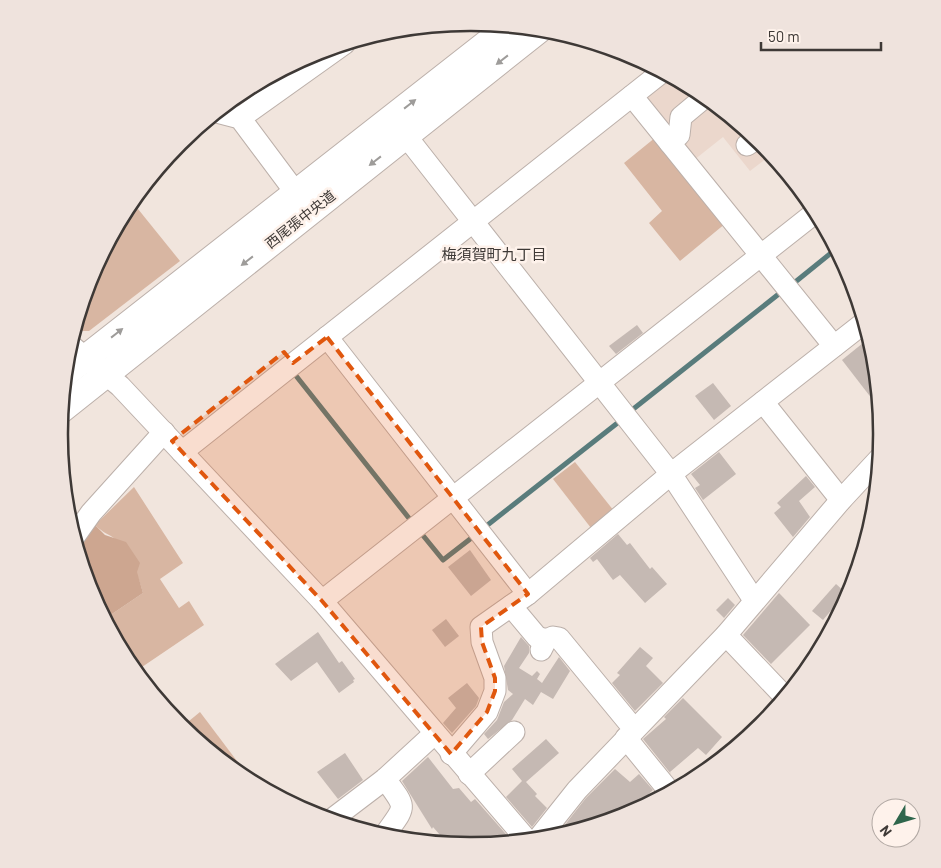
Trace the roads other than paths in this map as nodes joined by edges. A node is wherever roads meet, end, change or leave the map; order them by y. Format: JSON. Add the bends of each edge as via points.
{"nodes":[{"id":1,"x":501,"y":32,"type":"edge"},
{"id":2,"x":531,"y":36,"type":"edge"},
{"id":3,"x":321,"y":60,"type":"edge"},
{"id":4,"x":656,"y":77,"type":"edge"},
{"id":5,"x":632,"y":96,"type":"junction"},
{"id":6,"x":698,"y":102,"type":"edge"},
{"id":7,"x":225,"y":114,"type":"edge"},
{"id":8,"x":240,"y":118,"type":"junction"},
{"id":9,"x":406,"y":136,"type":"junction"},
{"id":10,"x":670,"y":143,"type":"junction"},
{"id":11,"x":296,"y":193,"type":"junction"},
{"id":12,"x":809,"y":217,"type":"edge"},
{"id":13,"x":473,"y":221,"type":"junction"},
{"id":14,"x":760,"y":255,"type":"junction"},
{"id":15,"x":859,"y":327,"type":"edge"},
{"id":16,"x":327,"y":336,"type":"junction"},
{"id":17,"x":834,"y":346,"type":"junction"},
{"id":18,"x":78,"y":351,"type":"edge"},
{"id":19,"x":105,"y":374,"type":"junction"},
{"id":20,"x":600,"y":382,"type":"junction"},
{"id":21,"x":763,"y":402,"type":"junction"},
{"id":22,"x":69,"y":403,"type":"edge"},
{"id":23,"x":172,"y":442,"type":"junction"},
{"id":24,"x":871,"y":467,"type":"edge"},
{"id":25,"x":671,"y":474,"type":"junction"},
{"id":26,"x":453,"y":498,"type":"junction"},
{"id":27,"x":841,"y":500,"type":"junction"},
{"id":28,"x":79,"y":529,"type":"edge"},
{"id":29,"x":520,"y":600,"type":"junction"},
{"id":30,"x":754,"y":600,"type":"junction"},
{"id":31,"x":322,"y":602,"type":"junction"},
{"id":32,"x":726,"y":635,"type":"junction"},
{"id":33,"x":780,"y":692,"type":"edge"},
{"id":34,"x":514,"y":732,"type":"dead end"},
{"id":35,"x":434,"y":734,"type":"junction"},
{"id":36,"x":630,"y":734,"type":"junction"},
{"id":37,"x":451,"y":754,"type":"junction"},
{"id":38,"x":470,"y":774,"type":"junction"},
{"id":39,"x":385,"y":779,"type":"junction"},
{"id":40,"x":666,"y":786,"type":"edge"},
{"id":41,"x":339,"y":814,"type":"edge"},
{"id":42,"x":390,"y":828,"type":"edge"},
{"id":43,"x":546,"y":830,"type":"edge"},
{"id":44,"x":521,"y":833,"type":"edge"}],
"edges":[{"from":11,"to":1,"type":"main road","name":"西尾張中央道","one_way":true},
{"from":2,"to":9,"type":"main road","name":"西尾張中央道","one_way":true},
{"from":3,"to":8,"type":"street"},
{"from":4,"to":5,"type":"street"},
{"from":5,"to":10,"type":"street"},
{"from":5,"to":13,"type":"street"},
{"from":6,"to":10,"type":"street","via":[[681,117],[680,135]]},
{"from":7,"to":8,"type":"street"},
{"from":8,"to":11,"type":"street"},
{"from":9,"to":13,"type":"street"},
{"from":9,"to":19,"type":"main road","name":"西尾張中央道","one_way":true},
{"from":10,"to":14,"type":"street"},
{"from":18,"to":11,"type":"main road","name":"西尾張中央道","one_way":true},
{"from":12,"to":14,"type":"street"},
{"from":13,"to":16,"type":"street"},
{"from":13,"to":20,"type":"street"},
{"from":14,"to":17,"type":"street"},
{"from":14,"to":20,"type":"street"},
{"from":15,"to":17,"type":"street"},
{"from":16,"to":23,"type":"street","via":[[293,363]]},
{"from":16,"to":26,"type":"street"},
{"from":17,"to":21,"type":"street"},
{"from":18,"to":19,"type":"street"},
{"from":19,"to":22,"type":"main road","name":"西尾張中央道"},
{"from":19,"to":23,"type":"street"},
{"from":20,"to":25,"type":"street"},
{"from":20,"to":26,"type":"street"},
{"from":21,"to":25,"type":"street"},
{"from":21,"to":27,"type":"street"},
{"from":23,"to":28,"type":"street","via":[[91,513]]},
{"from":23,"to":31,"type":"street"},
{"from":24,"to":27,"type":"street"},
{"from":25,"to":29,"type":"street"},
{"from":25,"to":30,"type":"street"},
{"from":26,"to":29,"type":"street"},
{"from":26,"to":31,"type":"street"},
{"from":27,"to":30,"type":"street"},
{"from":29,"to":36,"type":"street","via":[[537,637],[544,645],[553,637],[559,638]]},
{"from":29,"to":37,"type":"street","via":[[481,627],[482,642],[495,678],[495,691],[487,712]]},
{"from":30,"to":32,"type":"street"},
{"from":31,"to":35,"type":"street"},
{"from":32,"to":33,"type":"street"},
{"from":32,"to":36,"type":"street"},
{"from":34,"to":38,"type":"street"},
{"from":35,"to":37,"type":"street"},
{"from":35,"to":39,"type":"street"},
{"from":36,"to":40,"type":"street"},
{"from":36,"to":43,"type":"street","via":[[577,790]]},
{"from":37,"to":38,"type":"street"},
{"from":38,"to":44,"type":"street"},
{"from":39,"to":41,"type":"street"},
{"from":39,"to":42,"type":"street","via":[[403,803],[403,810]]}]}
